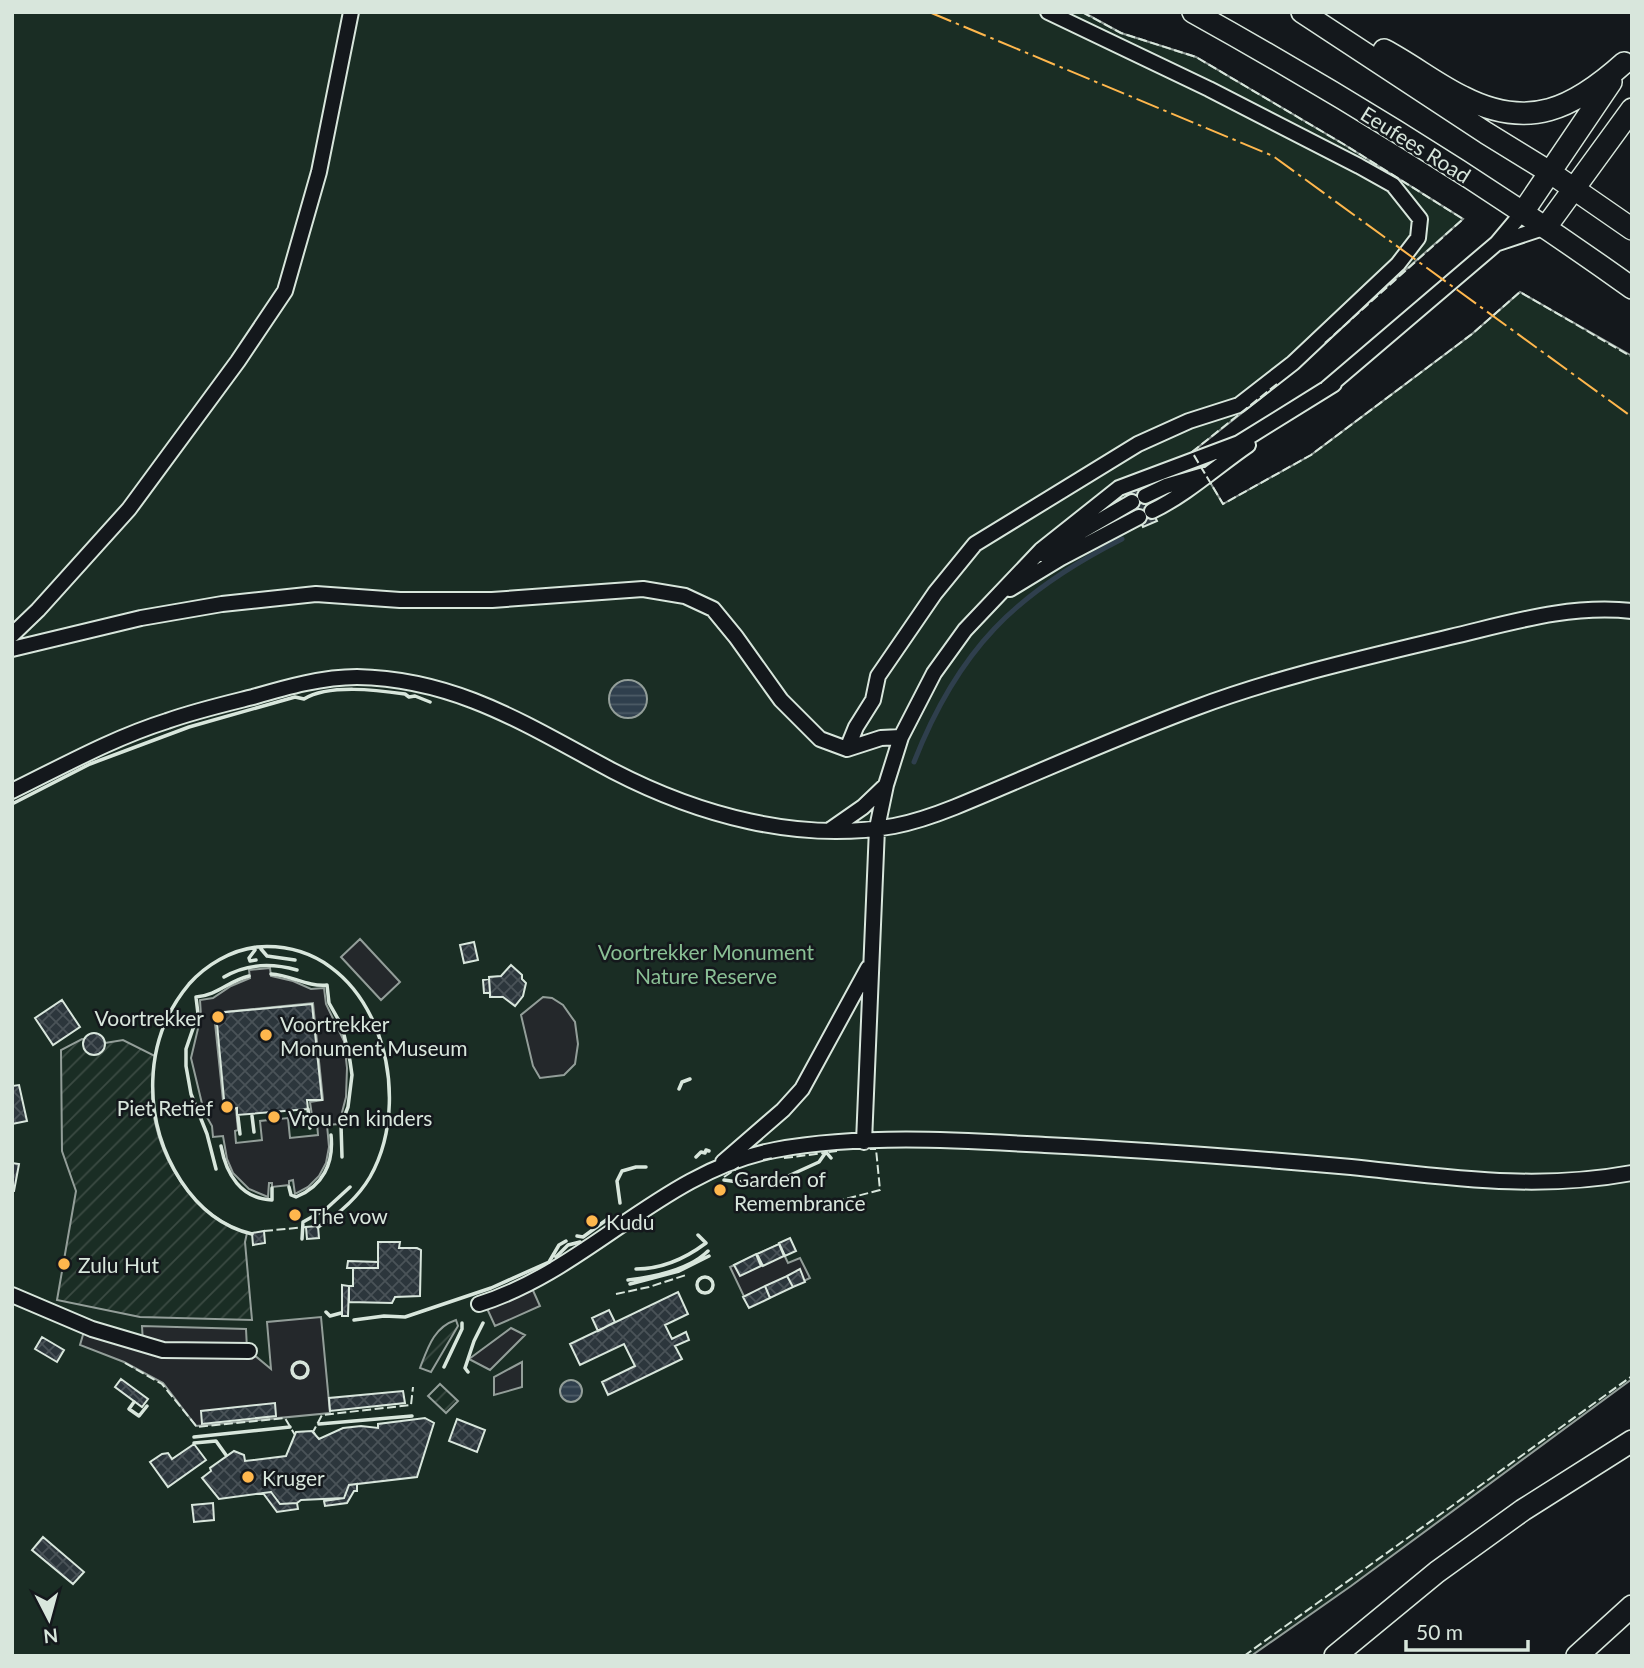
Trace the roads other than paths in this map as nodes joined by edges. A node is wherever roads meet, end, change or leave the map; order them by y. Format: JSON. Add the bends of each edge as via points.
{"nodes":[{"id":1,"x":351,"y":12,"type":"edge"},
{"id":2,"x":1048,"y":12,"type":"edge"},
{"id":3,"x":1193,"y":12,"type":"edge"},
{"id":4,"x":1308,"y":16,"type":"edge"},
{"id":5,"x":1628,"y":57,"type":"edge"},
{"id":6,"x":1632,"y":109,"type":"edge"},
{"id":7,"x":1551,"y":173,"type":"junction"},
{"id":8,"x":1575,"y":189,"type":"junction"},
{"id":9,"x":1523,"y":212,"type":"junction"},
{"id":10,"x":1546,"y":227,"type":"junction"},
{"id":11,"x":1632,"y":229,"type":"edge"},
{"id":12,"x":1497,"y":243,"type":"junction"},
{"id":13,"x":1632,"y":288,"type":"edge"},
{"id":14,"x":1334,"y":384,"type":"junction"},
{"id":15,"x":1205,"y":475,"type":"junction"},
{"id":16,"x":991,"y":601,"type":"junction"},
{"id":17,"x":1632,"y":611,"type":"edge"},
{"id":18,"x":12,"y":635,"type":"edge"},
{"id":19,"x":12,"y":649,"type":"edge"},
{"id":20,"x":901,"y":737,"type":"junction"},
{"id":21,"x":847,"y":749,"type":"junction"},
{"id":22,"x":886,"y":785,"type":"junction"},
{"id":23,"x":12,"y":791,"type":"edge"},
{"id":24,"x":877,"y":828,"type":"junction"},
{"id":25,"x":830,"y":830,"type":"junction"},
{"id":26,"x":872,"y":949,"type":"junction"},
{"id":27,"x":864,"y":1142,"type":"junction"},
{"id":28,"x":709,"y":1172,"type":"junction"},
{"id":29,"x":1632,"y":1173,"type":"edge"},
{"id":30,"x":12,"y":1295,"type":"edge"},
{"id":31,"x":479,"y":1304,"type":"dead end"},
{"id":32,"x":248,"y":1351,"type":"dead end"},
{"id":33,"x":1632,"y":1441,"type":"edge"},
{"id":34,"x":1632,"y":1606,"type":"edge"},
{"id":35,"x":1335,"y":1656,"type":"edge"},
{"id":36,"x":1577,"y":1656,"type":"edge"}],
"edges":[{"from":1,"to":18,"type":"street","via":[[319,172],[285,290],[129,509]]},
{"from":2,"to":21,"type":"street","via":[[1393,185],[1420,219],[1418,238],[1398,264],[1293,363],[1239,405],[1138,444],[975,544],[877,676],[873,700]]},
{"from":3,"to":9,"type":"main road","name":"Eeufees Road","via":[[1295,69]]},
{"from":4,"to":5,"type":"main road","via":[[1373,44],[1464,98],[1510,112],[1530,113],[1575,101]]},
{"from":4,"to":7,"type":"main road"},
{"from":5,"to":7,"type":"main road"},
{"from":6,"to":8,"type":"main road"},
{"from":7,"to":8,"type":"main road"},
{"from":7,"to":9,"type":"main road"},
{"from":8,"to":10,"type":"main road"},
{"from":8,"to":11,"type":"main road"},
{"from":9,"to":10,"type":"main road","name":"Eeufees Road"},
{"from":9,"to":12,"type":"street"},
{"from":10,"to":12,"type":"street"},
{"from":10,"to":13,"type":"main road","name":"Eeufees Road"},
{"from":12,"to":14,"type":"street"},
{"from":14,"to":15,"type":"street"},
{"from":14,"to":16,"type":"street","via":[[1238,443],[1119,488],[1041,550]]},
{"from":15,"to":16,"type":"street","via":[[1176,499],[1061,558]]},
{"from":15,"to":16,"type":"street","via":[[1138,499],[1073,538]]},
{"from":16,"to":20,"type":"street","via":[[934,673]]},
{"from":17,"to":24,"type":"street","via":[[1558,612],[1267,684],[1195,708],[924,819]]},
{"from":19,"to":21,"type":"street","via":[[141,618],[316,593],[400,600],[492,600],[643,589],[685,596],[713,610],[781,700],[820,739]]},
{"from":20,"to":21,"type":"street"},
{"from":20,"to":22,"type":"street"},
{"from":22,"to":24,"type":"street"},
{"from":22,"to":25,"type":"street"},
{"from":23,"to":25,"type":"street","via":[[166,721],[269,692],[357,677],[396,680],[482,702],[614,771],[701,809],[753,822]]},
{"from":24,"to":25,"type":"street"},
{"from":24,"to":26,"type":"street"},
{"from":26,"to":27,"type":"street"},
{"from":26,"to":28,"type":"street","via":[[865,977],[802,1089],[758,1133]]},
{"from":27,"to":28,"type":"street","via":[[779,1149]]},
{"from":27,"to":29,"type":"street","via":[[950,1140],[1110,1148],[1507,1183]]},
{"from":28,"to":31,"type":"street","via":[[545,1277]]},
{"from":30,"to":32,"type":"street","via":[[92,1329],[163,1350]]},
{"from":33,"to":35,"type":"main road","via":[[1458,1556]]},
{"from":34,"to":36,"type":"main road"}]}
